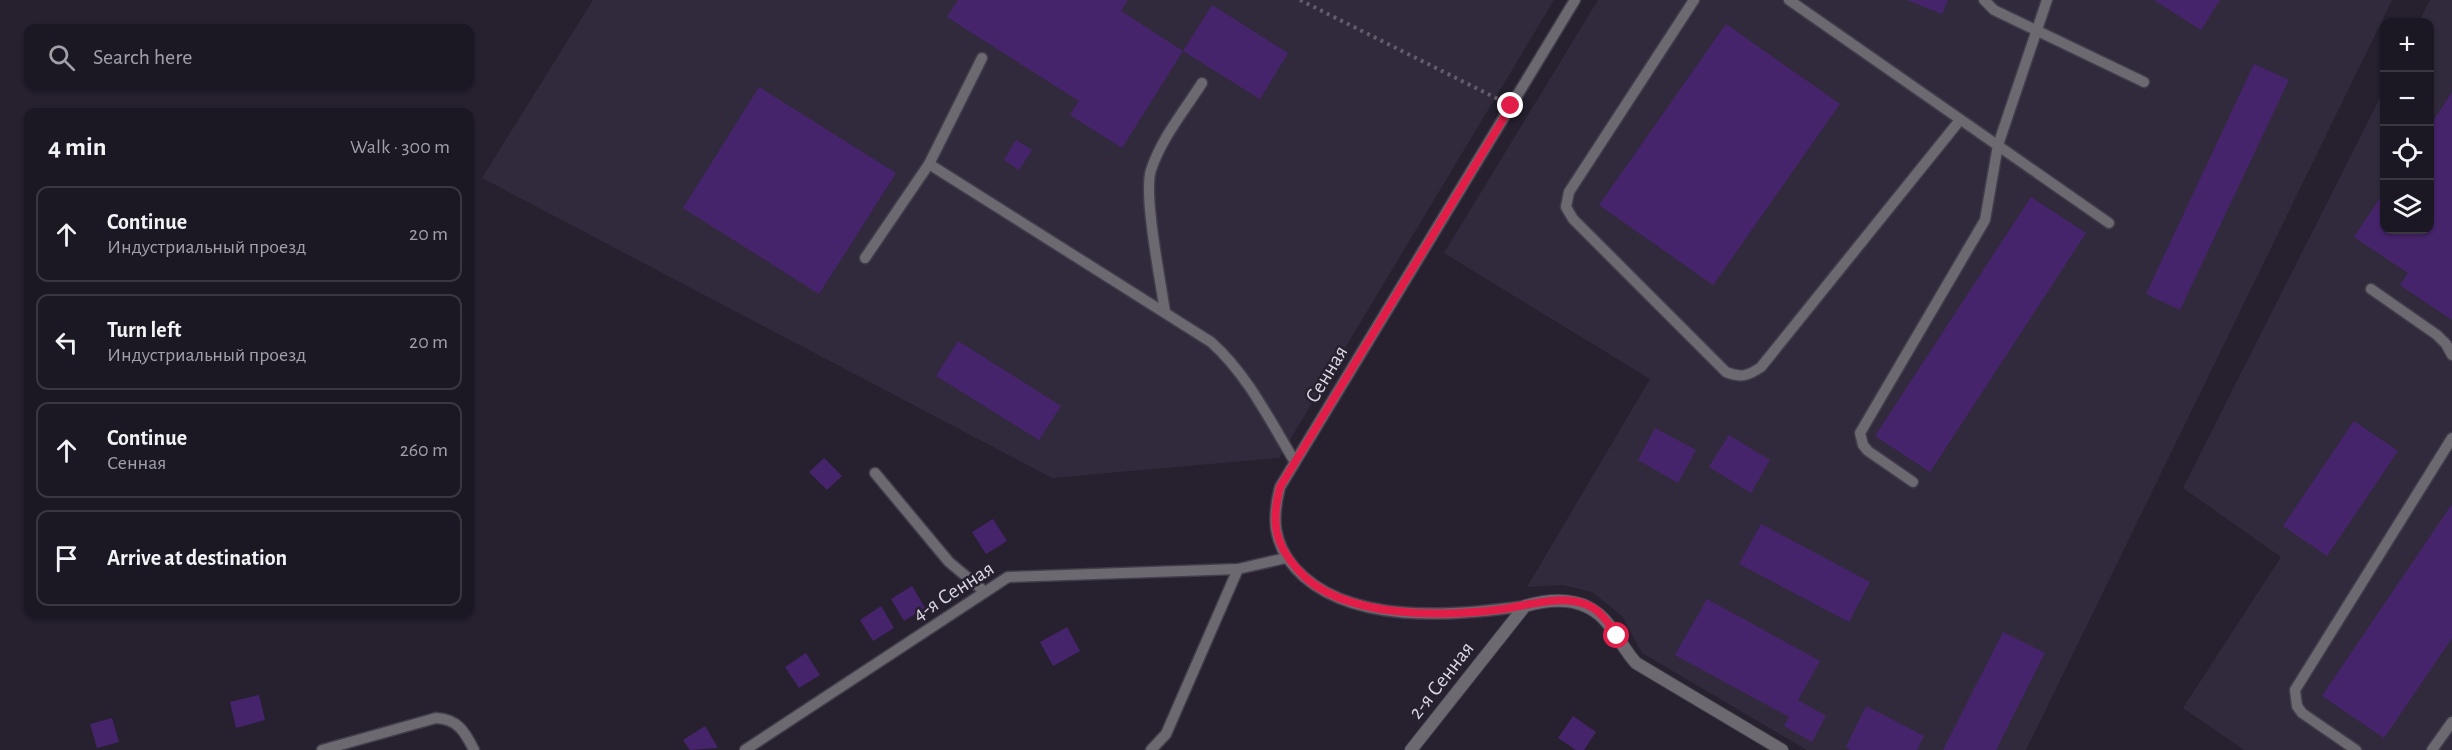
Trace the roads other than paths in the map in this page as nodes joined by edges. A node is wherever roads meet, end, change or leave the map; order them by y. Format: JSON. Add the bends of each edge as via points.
{"nodes":[{"id":1,"x":1575,"y":0,"type":"edge"},
{"id":2,"x":1694,"y":0,"type":"edge"},
{"id":3,"x":1789,"y":0,"type":"edge"},
{"id":4,"x":1984,"y":0,"type":"edge"},
{"id":5,"x":2047,"y":0,"type":"edge"},
{"id":6,"x":2037,"y":30,"type":"junction"},
{"id":7,"x":982,"y":58,"type":"dead end"},
{"id":8,"x":2144,"y":82,"type":"dead end"},
{"id":9,"x":1202,"y":83,"type":"dead end"},
{"id":10,"x":1960,"y":120,"type":"junction"},
{"id":11,"x":1998,"y":145,"type":"junction"},
{"id":12,"x":929,"y":164,"type":"junction"},
{"id":13,"x":2109,"y":223,"type":"dead end"},
{"id":14,"x":866,"y":258,"type":"dead end"},
{"id":15,"x":2371,"y":289,"type":"dead end"},
{"id":16,"x":1165,"y":312,"type":"junction"},
{"id":17,"x":2452,"y":355,"type":"edge"},
{"id":18,"x":2452,"y":438,"type":"edge"},
{"id":19,"x":1295,"y":462,"type":"junction"},
{"id":20,"x":875,"y":473,"type":"dead end"},
{"id":21,"x":1913,"y":482,"type":"dead end"},
{"id":22,"x":1286,"y":558,"type":"junction"},
{"id":23,"x":1238,"y":569,"type":"junction"},
{"id":24,"x":985,"y":592,"type":"junction"},
{"id":25,"x":1525,"y":606,"type":"junction"},
{"id":26,"x":2452,"y":722,"type":"edge"},
{"id":27,"x":322,"y":750,"type":"edge"},
{"id":28,"x":474,"y":750,"type":"edge"},
{"id":29,"x":745,"y":750,"type":"edge"},
{"id":30,"x":1151,"y":750,"type":"edge"},
{"id":31,"x":1411,"y":750,"type":"edge"},
{"id":32,"x":1782,"y":750,"type":"edge"},
{"id":33,"x":2356,"y":750,"type":"edge"},
{"id":34,"x":2432,"y":750,"type":"edge"}],
"edges":[{"from":1,"to":19,"type":"lane","name":"Сенная"},
{"from":2,"to":10,"type":"lane","via":[[1569,192],[1566,207],[1573,219],[1726,372],[1738,377],[1761,367]]},
{"from":3,"to":10,"type":"lane"},
{"from":4,"to":6,"type":"lane","via":[[1994,10]]},
{"from":5,"to":6,"type":"lane"},
{"from":6,"to":8,"type":"lane"},
{"from":6,"to":11,"type":"lane"},
{"from":7,"to":12,"type":"lane"},
{"from":9,"to":16,"type":"lane","via":[[1158,152],[1150,173]]},
{"from":10,"to":11,"type":"lane"},
{"from":11,"to":13,"type":"lane"},
{"from":11,"to":21,"type":"lane","via":[[1985,220],[1860,433],[1868,451]]},
{"from":12,"to":14,"type":"lane"},
{"from":12,"to":16,"type":"lane"},
{"from":15,"to":17,"type":"lane","via":[[2437,335]]},
{"from":16,"to":19,"type":"lane","via":[[1230,358]]},
{"from":18,"to":33,"type":"lane","via":[[2295,690],[2302,713]]},
{"from":19,"to":22,"type":"lane","name":"Сенная","via":[[1280,487],[1274,512]]},
{"from":20,"to":24,"type":"lane","via":[[949,562]]},
{"from":22,"to":23,"type":"lane","name":"4-я Сенная"},
{"from":22,"to":25,"type":"lane","name":"Сенная","via":[[1306,580],[1327,593],[1373,609],[1432,614]]},
{"from":23,"to":24,"type":"lane","name":"4-я Сенная","via":[[1008,577]]},
{"from":23,"to":30,"type":"lane","via":[[1166,734]]},
{"from":24,"to":29,"type":"lane","name":"4-я Сенная"},
{"from":25,"to":31,"type":"street","name":"2-я Сенная"},
{"from":25,"to":32,"type":"street","via":[[1562,601],[1591,607],[1609,624],[1636,663]]},
{"from":26,"to":34,"type":"lane"},
{"from":27,"to":28,"type":"lane","via":[[436,718],[458,724]]}]}
